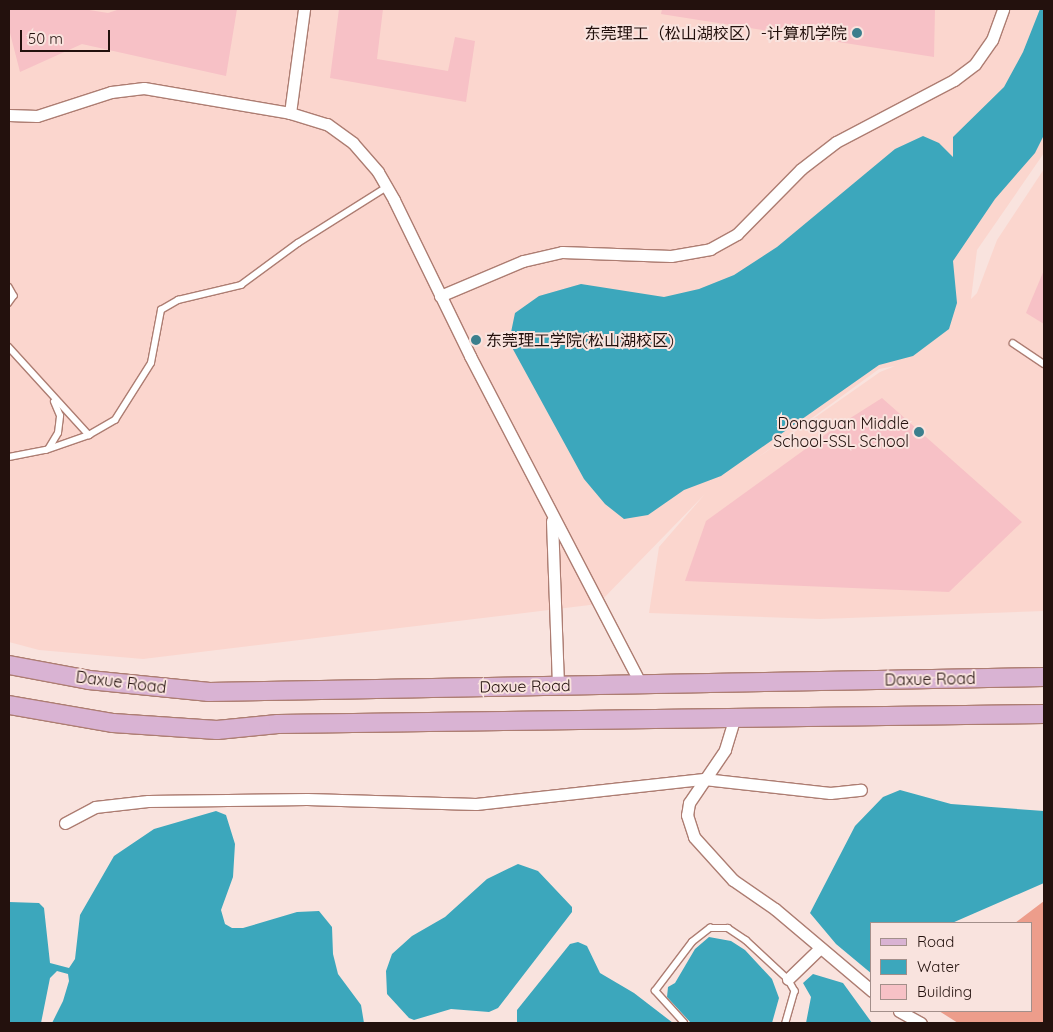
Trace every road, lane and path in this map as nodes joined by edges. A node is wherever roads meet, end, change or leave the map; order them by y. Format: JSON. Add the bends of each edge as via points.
{"nodes":[{"id":1,"x":304,"y":9,"type":"edge"},
{"id":2,"x":1003,"y":9,"type":"edge"},
{"id":3,"x":290,"y":113,"type":"junction"},
{"id":4,"x":9,"y":115,"type":"edge"},
{"id":5,"x":387,"y":187,"type":"junction"},
{"id":6,"x":9,"y":287,"type":"edge"},
{"id":7,"x":440,"y":296,"type":"junction"},
{"id":8,"x":9,"y":303,"type":"edge"},
{"id":9,"x":1013,"y":343,"type":"dead end"},
{"id":10,"x":9,"y":347,"type":"edge"},
{"id":11,"x":1044,"y":364,"type":"edge"},
{"id":12,"x":52,"y":397,"type":"junction"},
{"id":13,"x":89,"y":435,"type":"junction"},
{"id":14,"x":46,"y":450,"type":"junction"},
{"id":15,"x":9,"y":457,"type":"edge"},
{"id":16,"x":552,"y":517,"type":"junction"},
{"id":17,"x":9,"y":665,"type":"edge"},
{"id":18,"x":1044,"y":677,"type":"edge"},
{"id":19,"x":640,"y":684,"type":"junction"},
{"id":20,"x":558,"y":685,"type":"junction"},
{"id":21,"x":9,"y":705,"type":"edge"},
{"id":22,"x":1044,"y":714,"type":"edge"},
{"id":23,"x":734,"y":720,"type":"junction"},
{"id":24,"x":704,"y":779,"type":"junction"},
{"id":25,"x":861,"y":790,"type":"dead end"},
{"id":26,"x":65,"y":823,"type":"dead end"},
{"id":27,"x":820,"y":948,"type":"junction"},
{"id":28,"x":788,"y":979,"type":"junction"},
{"id":29,"x":870,"y":989,"type":"edge"},
{"id":30,"x":901,"y":1012,"type":"edge"},
{"id":31,"x":684,"y":1023,"type":"edge"},
{"id":32,"x":786,"y":1023,"type":"edge"},
{"id":33,"x":921,"y":1023,"type":"edge"}],
"edges":[{"from":1,"to":3,"type":"street"},
{"from":2,"to":7,"type":"street","via":[[992,40],[976,64],[954,80],[836,142],[801,169],[737,234],[710,249],[672,256],[562,252],[523,261]]},
{"from":3,"to":4,"type":"street","via":[[144,88],[111,92],[37,116]]},
{"from":3,"to":5,"type":"street","via":[[327,124],[353,142]]},
{"from":5,"to":7,"type":"street"},
{"from":5,"to":13,"type":"lane","via":[[298,243],[241,285],[178,300],[161,310],[151,363],[115,420]]},
{"from":6,"to":8,"type":"lane","via":[[14,296]]},
{"from":7,"to":16,"type":"street"},
{"from":9,"to":11,"type":"lane"},
{"from":10,"to":12,"type":"lane"},
{"from":12,"to":13,"type":"lane"},
{"from":12,"to":14,"type":"lane","via":[[60,416],[58,433]]},
{"from":13,"to":14,"type":"lane"},
{"from":14,"to":15,"type":"lane"},
{"from":16,"to":19,"type":"street"},
{"from":16,"to":20,"type":"street"},
{"from":17,"to":20,"type":"main road","name":"Daxue Road","via":[[89,680],[209,692]]},
{"from":18,"to":19,"type":"main road","name":"Daxue Road"},
{"from":19,"to":20,"type":"main road","name":"Daxue Road"},
{"from":21,"to":23,"type":"main road","via":[[113,723],[218,730],[278,724]]},
{"from":22,"to":23,"type":"main road"},
{"from":23,"to":24,"type":"street","via":[[725,750]]},
{"from":24,"to":25,"type":"street","via":[[830,793]]},
{"from":24,"to":26,"type":"street","via":[[476,804],[261,799],[148,801],[95,807]]},
{"from":24,"to":27,"type":"street","via":[[694,792],[687,815],[702,849],[733,880],[775,909]]},
{"from":27,"to":28,"type":"street"},
{"from":27,"to":29,"type":"street"},
{"from":28,"to":31,"type":"lane","via":[[746,940],[728,928],[710,928],[692,942],[655,991]]},
{"from":28,"to":32,"type":"lane","via":[[795,991]]},
{"from":30,"to":33,"type":"street"}]}
